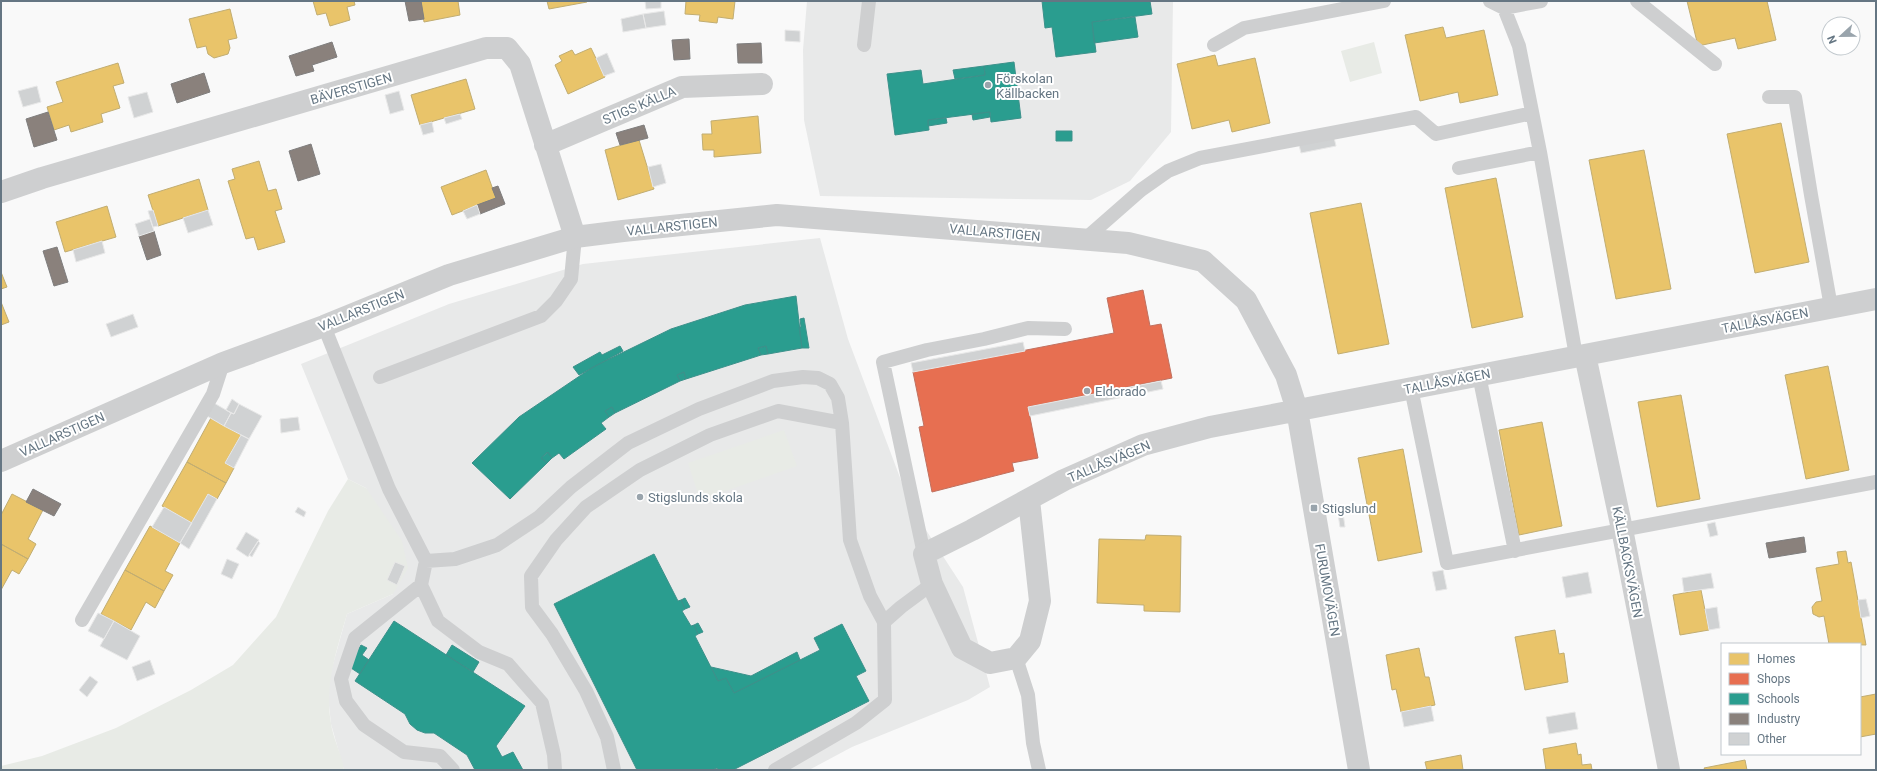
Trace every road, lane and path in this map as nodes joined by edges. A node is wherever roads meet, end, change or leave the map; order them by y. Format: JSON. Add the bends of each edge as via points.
{"nodes":[{"id":1,"x":869,"y":1,"type":"edge"},
{"id":2,"x":1384,"y":1,"type":"edge"},
{"id":3,"x":1490,"y":1,"type":"edge"},
{"id":4,"x":1541,"y":1,"type":"edge"},
{"id":5,"x":1636,"y":1,"type":"edge"},
{"id":6,"x":1503,"y":4,"type":"edge"},
{"id":7,"x":864,"y":45,"type":"dead end"},
{"id":8,"x":1214,"y":45,"type":"dead end"},
{"id":9,"x":1715,"y":64,"type":"dead end"},
{"id":10,"x":762,"y":84,"type":"dead end"},
{"id":11,"x":1769,"y":97,"type":"dead end"},
{"id":12,"x":1532,"y":113,"type":"junction"},
{"id":13,"x":545,"y":145,"type":"junction"},
{"id":14,"x":1540,"y":152,"type":"junction"},
{"id":15,"x":1459,"y":168,"type":"dead end"},
{"id":16,"x":1,"y":192,"type":"edge"},
{"id":17,"x":575,"y":238,"type":"junction"},
{"id":18,"x":1084,"y":240,"type":"junction"},
{"id":19,"x":1875,"y":304,"type":"edge"},
{"id":20,"x":1831,"y":307,"type":"junction"},
{"id":21,"x":324,"y":326,"type":"junction"},
{"id":22,"x":1065,"y":329,"type":"dead end"},
{"id":23,"x":1581,"y":356,"type":"junction"},
{"id":24,"x":222,"y":363,"type":"junction"},
{"id":25,"x":1479,"y":375,"type":"junction"},
{"id":26,"x":380,"y":377,"type":"dead end"},
{"id":27,"x":1411,"y":388,"type":"junction"},
{"id":28,"x":1297,"y":410,"type":"junction"},
{"id":29,"x":842,"y":423,"type":"junction"},
{"id":30,"x":4,"y":464,"type":"edge"},
{"id":31,"x":1876,"y":482,"type":"edge"},
{"id":32,"x":1029,"y":500,"type":"junction"},
{"id":33,"x":1622,"y":529,"type":"junction"},
{"id":34,"x":1515,"y":551,"type":"junction"},
{"id":35,"x":924,"y":554,"type":"junction"},
{"id":36,"x":426,"y":561,"type":"junction"},
{"id":37,"x":932,"y":584,"type":"junction"},
{"id":38,"x":421,"y":585,"type":"junction"},
{"id":39,"x":82,"y":620,"type":"dead end"},
{"id":40,"x":884,"y":622,"type":"junction"},
{"id":41,"x":1016,"y":658,"type":"junction"},
{"id":42,"x":453,"y":770,"type":"edge"},
{"id":43,"x":554,"y":770,"type":"edge"},
{"id":44,"x":614,"y":770,"type":"edge"},
{"id":45,"x":775,"y":770,"type":"edge"},
{"id":46,"x":1039,"y":770,"type":"edge"},
{"id":47,"x":1359,"y":770,"type":"edge"},
{"id":48,"x":1669,"y":770,"type":"edge"}],
"edges":[{"from":1,"to":7,"type":"lane"},
{"from":2,"to":8,"type":"lane","via":[[1244,28]]},
{"from":3,"to":6,"type":"lane"},
{"from":4,"to":6,"type":"lane"},
{"from":5,"to":9,"type":"lane"},
{"from":6,"to":12,"type":"lane","via":[[1519,46]]},
{"from":10,"to":13,"type":"street","name":"STIGS KÄLLA","via":[[682,87]]},
{"from":11,"to":20,"type":"lane","via":[[1795,97]]},
{"from":12,"to":14,"type":"lane"},
{"from":12,"to":18,"type":"lane","via":[[1436,134],[1416,118],[1200,158],[1168,171],[1141,190]]},
{"from":13,"to":16,"type":"street","name":"BÄVERSTIGEN","via":[[520,64],[507,48],[486,48]]},
{"from":13,"to":17,"type":"street","name":"BÄVERSTIGEN"},
{"from":14,"to":15,"type":"lane"},
{"from":14,"to":23,"type":"lane"},
{"from":17,"to":18,"type":"street","name":"VALLARSTIGEN","via":[[777,215]]},
{"from":17,"to":21,"type":"street","name":"VALLARSTIGEN","via":[[450,275]]},
{"from":17,"to":26,"type":"lane","via":[[571,279],[556,301],[541,316]]},
{"from":18,"to":28,"type":"street","name":"VALLARSTIGEN","via":[[1128,243],[1203,261],[1246,300],[1286,375]]},
{"from":19,"to":20,"type":"street","name":"TALLÅSVÄGEN"},
{"from":20,"to":23,"type":"street","name":"TALLÅSVÄGEN"},
{"from":21,"to":24,"type":"street","name":"VALLARSTIGEN"},
{"from":21,"to":36,"type":"lane","via":[[389,489]]},
{"from":22,"to":35,"type":"lane","via":[[1028,328],[883,362]]},
{"from":23,"to":25,"type":"street","name":"TALLÅSVÄGEN"},
{"from":23,"to":33,"type":"street","name":"KÄLLBACKSVÄGEN"},
{"from":24,"to":30,"type":"street","name":"VALLARSTIGEN"},
{"from":24,"to":39,"type":"lane","via":[[213,394]]},
{"from":25,"to":27,"type":"street","name":"TALLÅSVÄGEN"},
{"from":25,"to":34,"type":"lane"},
{"from":27,"to":28,"type":"street","name":"TALLÅSVÄGEN"},
{"from":27,"to":34,"type":"lane","via":[[1447,563]]},
{"from":28,"to":32,"type":"street","name":"TALLÅSVÄGEN","via":[[1210,427],[1143,445],[1064,480]]},
{"from":28,"to":47,"type":"street","name":"FURUMOVÄGEN"},
{"from":29,"to":36,"type":"lane","via":[[838,398],[830,384],[818,378],[803,377],[773,381],[699,408],[628,443],[571,487],[539,517],[498,545],[455,559]]},
{"from":29,"to":40,"type":"lane","via":[[850,540],[870,596]]},
{"from":29,"to":44,"type":"lane","via":[[778,411],[710,435],[661,459],[586,506],[556,540],[531,576],[532,607],[552,634],[586,691],[607,737]]},
{"from":31,"to":33,"type":"lane"},
{"from":32,"to":35,"type":"street","name":"TALLÅSVÄGEN"},
{"from":32,"to":41,"type":"street","via":[[1040,601],[1030,641]]},
{"from":33,"to":34,"type":"lane"},
{"from":33,"to":48,"type":"street","name":"KÄLLBACKSVÄGEN"},
{"from":35,"to":37,"type":"street"},
{"from":36,"to":38,"type":"lane"},
{"from":37,"to":40,"type":"lane"},
{"from":37,"to":41,"type":"street","via":[[962,648],[990,663]]},
{"from":38,"to":42,"type":"lane","via":[[355,638],[340,678],[346,701],[364,725],[404,752],[440,756]]},
{"from":38,"to":43,"type":"lane","via":[[438,621],[479,652],[508,664],[542,703],[554,755]]},
{"from":40,"to":45,"type":"lane","via":[[885,700],[856,723]]},
{"from":41,"to":46,"type":"lane","via":[[1028,695],[1033,743]]}]}
